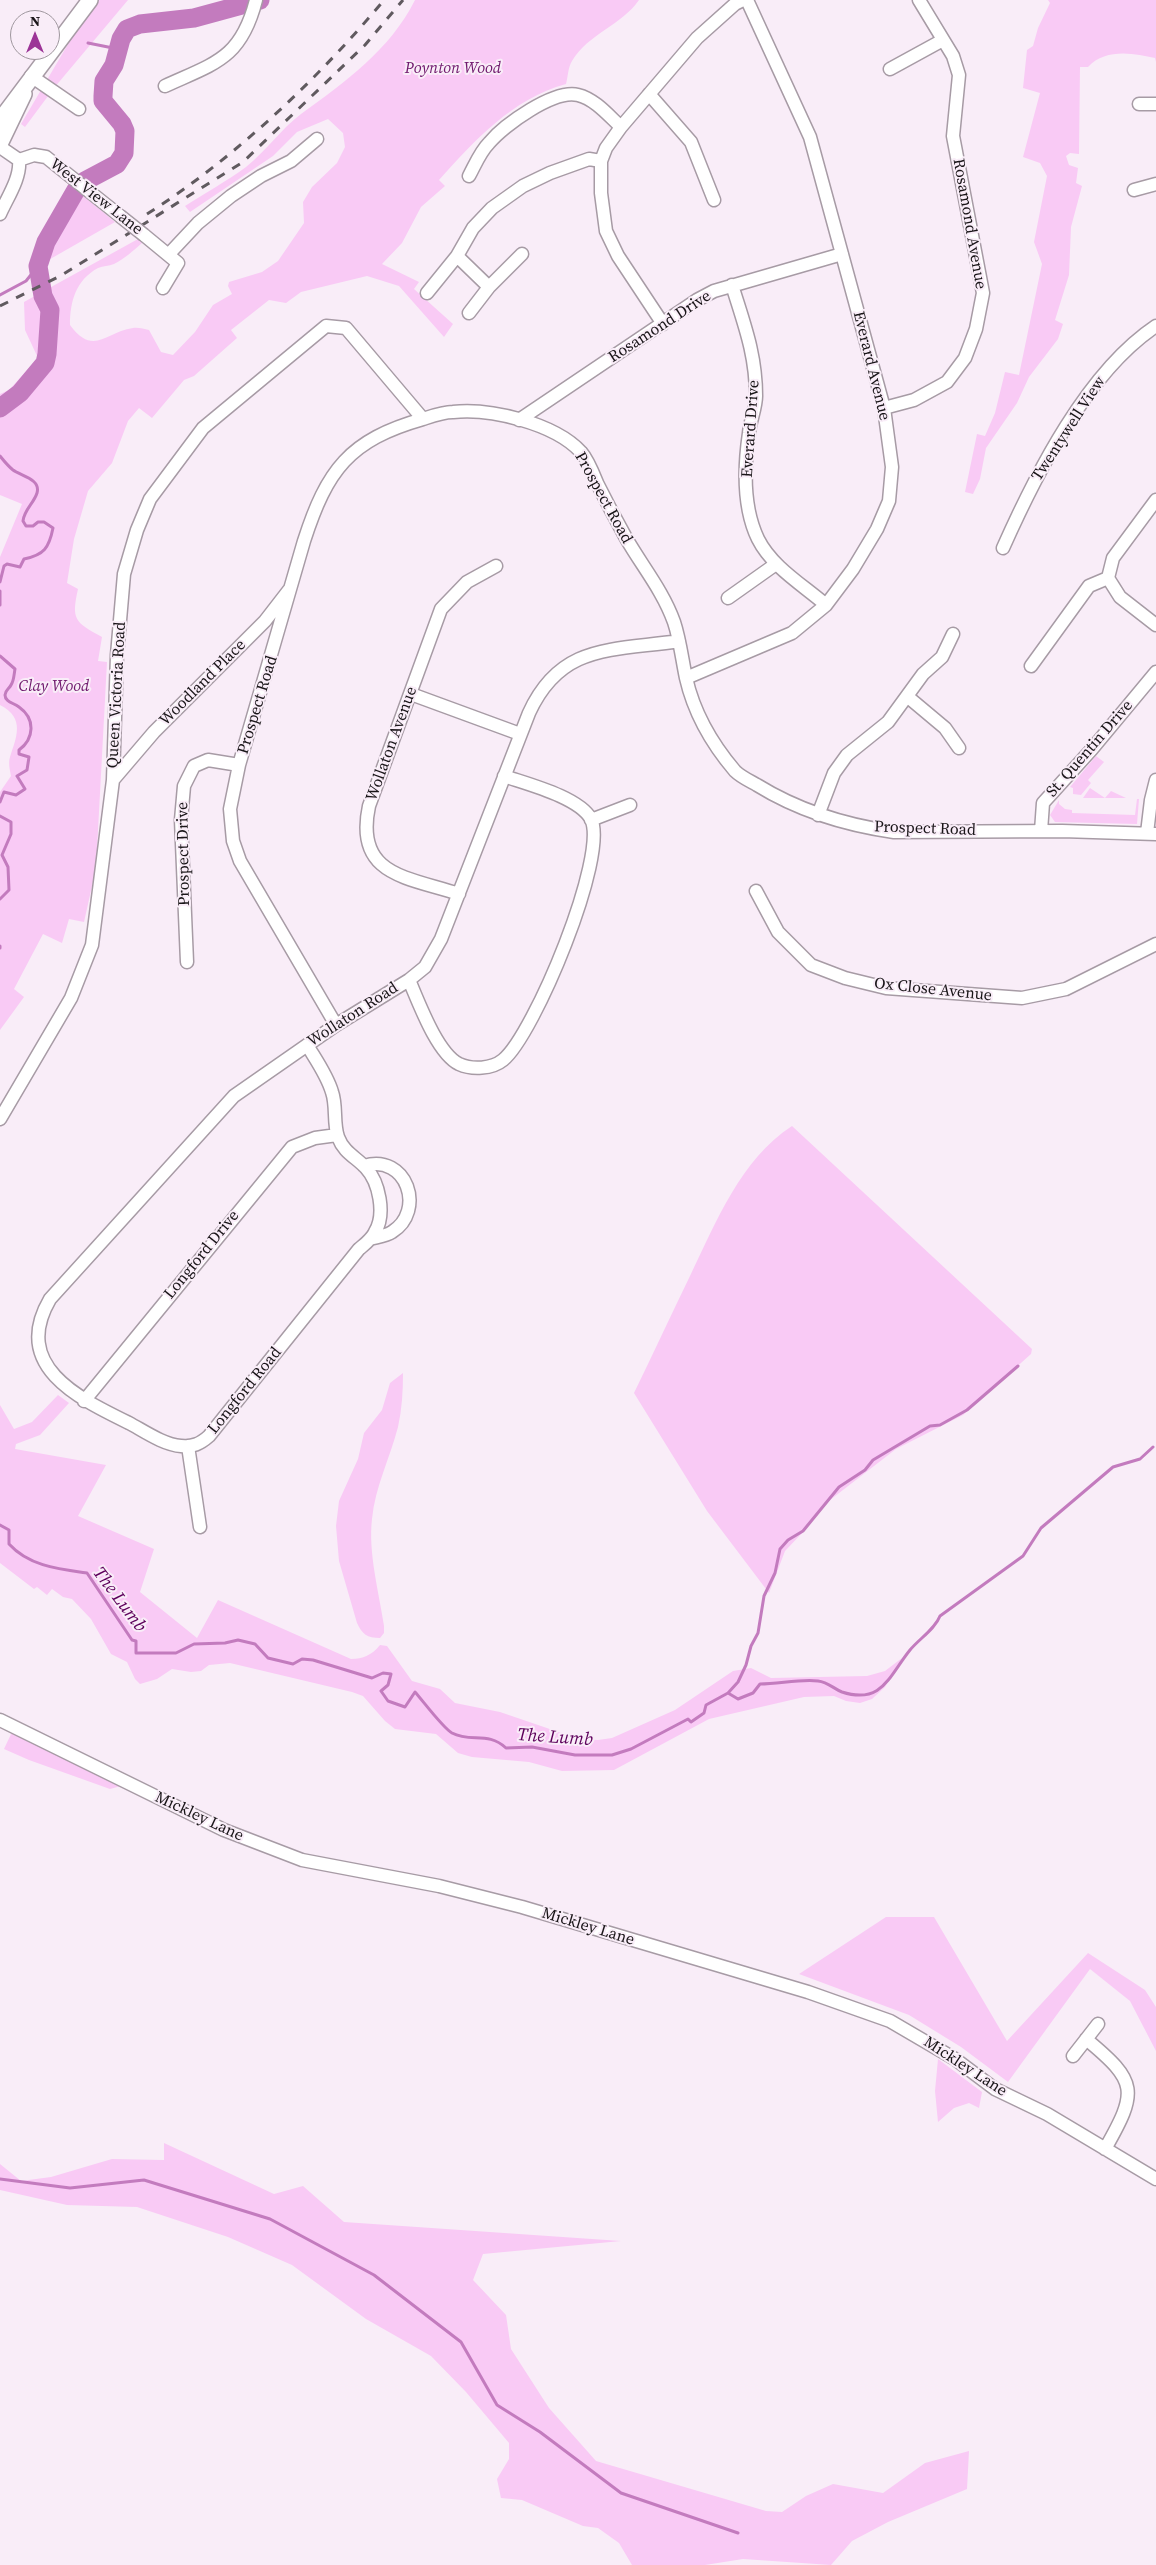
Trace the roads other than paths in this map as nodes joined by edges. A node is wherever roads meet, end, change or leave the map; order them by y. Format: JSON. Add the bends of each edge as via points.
{"nodes":[{"id":1,"x":90,"y":0,"type":"edge"},
{"id":2,"x":745,"y":0,"type":"edge"},
{"id":3,"x":919,"y":0,"type":"edge"},
{"id":4,"x":256,"y":3,"type":"edge"},
{"id":5,"x":943,"y":40,"type":"junction"},
{"id":6,"x":890,"y":68,"type":"dead end"},
{"id":7,"x":31,"y":76,"type":"junction"},
{"id":8,"x":165,"y":86,"type":"dead end"},
{"id":9,"x":649,"y":94,"type":"junction"},
{"id":10,"x":1139,"y":104,"type":"dead end"},
{"id":11,"x":1156,"y":104,"type":"edge"},
{"id":12,"x":6,"y":111,"type":"edge"},
{"id":13,"x":78,"y":111,"type":"dead end"},
{"id":14,"x":621,"y":127,"type":"junction"},
{"id":15,"x":317,"y":140,"type":"dead end"},
{"id":16,"x":0,"y":146,"type":"edge"},
{"id":17,"x":19,"y":160,"type":"junction"},
{"id":18,"x":601,"y":161,"type":"junction"},
{"id":19,"x":469,"y":176,"type":"dead end"},
{"id":20,"x":1156,"y":184,"type":"edge"},
{"id":21,"x":1134,"y":190,"type":"dead end"},
{"id":22,"x":714,"y":200,"type":"dead end"},
{"id":23,"x":0,"y":214,"type":"edge"},
{"id":24,"x":168,"y":254,"type":"junction"},
{"id":25,"x":522,"y":254,"type":"dead end"},
{"id":26,"x":842,"y":254,"type":"junction"},
{"id":27,"x":457,"y":256,"type":"junction"},
{"id":28,"x":732,"y":285,"type":"junction"},
{"id":29,"x":489,"y":287,"type":"junction"},
{"id":30,"x":163,"y":288,"type":"dead end"},
{"id":31,"x":427,"y":293,"type":"dead end"},
{"id":32,"x":469,"y":313,"type":"dead end"},
{"id":33,"x":664,"y":324,"type":"junction"},
{"id":34,"x":1156,"y":326,"type":"edge"},
{"id":35,"x":884,"y":408,"type":"junction"},
{"id":36,"x":423,"y":419,"type":"junction"},
{"id":37,"x":519,"y":420,"type":"junction"},
{"id":38,"x":1156,"y":500,"type":"edge"},
{"id":39,"x":1003,"y":548,"type":"dead end"},
{"id":40,"x":776,"y":564,"type":"junction"},
{"id":41,"x":496,"y":566,"type":"dead end"},
{"id":42,"x":1108,"y":578,"type":"junction"},
{"id":43,"x":293,"y":585,"type":"junction"},
{"id":44,"x":728,"y":598,"type":"dead end"},
{"id":45,"x":826,"y":605,"type":"junction"},
{"id":46,"x":265,"y":621,"type":"junction"},
{"id":47,"x":1156,"y":625,"type":"edge"},
{"id":48,"x":281,"y":629,"type":"junction"},
{"id":49,"x":953,"y":634,"type":"dead end"},
{"id":50,"x":680,"y":641,"type":"junction"},
{"id":51,"x":1031,"y":666,"type":"dead end"},
{"id":52,"x":1156,"y":672,"type":"edge"},
{"id":53,"x":686,"y":678,"type":"junction"},
{"id":54,"x":411,"y":694,"type":"junction"},
{"id":55,"x":908,"y":698,"type":"junction"},
{"id":56,"x":520,"y":734,"type":"junction"},
{"id":57,"x":959,"y":748,"type":"dead end"},
{"id":58,"x":239,"y":765,"type":"junction"},
{"id":59,"x":504,"y":776,"type":"junction"},
{"id":60,"x":113,"y":780,"type":"junction"},
{"id":61,"x":1156,"y":780,"type":"edge"},
{"id":62,"x":630,"y":806,"type":"dead end"},
{"id":63,"x":818,"y":815,"type":"junction"},
{"id":64,"x":591,"y":820,"type":"junction"},
{"id":65,"x":1040,"y":831,"type":"junction"},
{"id":66,"x":1151,"y":833,"type":"edge"},
{"id":67,"x":459,"y":894,"type":"junction"},
{"id":68,"x":756,"y":898,"type":"dead end"},
{"id":69,"x":1156,"y":944,"type":"edge"},
{"id":70,"x":187,"y":962,"type":"dead end"},
{"id":71,"x":408,"y":980,"type":"junction"},
{"id":72,"x":336,"y":1025,"type":"junction"},
{"id":73,"x":307,"y":1045,"type":"junction"},
{"id":74,"x":0,"y":1119,"type":"edge"},
{"id":75,"x":337,"y":1135,"type":"junction"},
{"id":76,"x":364,"y":1166,"type":"junction"},
{"id":77,"x":370,"y":1239,"type":"junction"},
{"id":78,"x":84,"y":1400,"type":"junction"},
{"id":79,"x":188,"y":1446,"type":"junction"},
{"id":80,"x":200,"y":1527,"type":"dead end"},
{"id":81,"x":0,"y":1720,"type":"edge"},
{"id":82,"x":1098,"y":2024,"type":"dead end"},
{"id":83,"x":1086,"y":2039,"type":"junction"},
{"id":84,"x":1073,"y":2056,"type":"dead end"},
{"id":85,"x":1105,"y":2149,"type":"junction"},
{"id":86,"x":1156,"y":2179,"type":"edge"}],
"edges":[{"from":1,"to":7,"type":"main road"},
{"from":2,"to":9,"type":"street","via":[[735,4],[697,38]]},
{"from":2,"to":26,"type":"street","name":"Everard Avenue","via":[[810,137]]},
{"from":3,"to":5,"type":"street","name":"Rosamond Avenue"},
{"from":4,"to":8,"type":"street","via":[[244,33],[227,56]]},
{"from":5,"to":6,"type":"street"},
{"from":5,"to":35,"type":"street","name":"Rosamond Avenue","via":[[959,75],[954,136],[983,293],[976,329],[965,358],[947,382],[914,400]]},
{"from":7,"to":12,"type":"main road"},
{"from":7,"to":13,"type":"street"},
{"from":9,"to":14,"type":"street"},
{"from":9,"to":22,"type":"street","via":[[691,142]]},
{"from":10,"to":11,"type":"street"},
{"from":12,"to":16,"type":"main road"},
{"from":14,"to":18,"type":"street"},
{"from":14,"to":19,"type":"street","via":[[580,95],[556,97],[489,142],[481,166]]},
{"from":15,"to":24,"type":"street","via":[[291,161],[231,196]]},
{"from":16,"to":17,"type":"street"},
{"from":17,"to":23,"type":"street","via":[[18,173]]},
{"from":17,"to":24,"type":"street","name":"West View Lane","bridge":true,"via":[[34,154],[52,161]]},
{"from":18,"to":27,"type":"street","via":[[589,159],[523,186],[492,208],[473,228]]},
{"from":18,"to":33,"type":"street","via":[[606,231],[618,256]]},
{"from":20,"to":21,"type":"street"},
{"from":24,"to":30,"type":"street","via":[[178,263]]},
{"from":25,"to":29,"type":"street"},
{"from":26,"to":28,"type":"street","name":"Rosamond Drive"},
{"from":26,"to":35,"type":"street","name":"Everard Avenue"},
{"from":27,"to":29,"type":"street"},
{"from":27,"to":31,"type":"street"},
{"from":28,"to":33,"type":"street","name":"Rosamond Drive","via":[[697,300]]},
{"from":28,"to":40,"type":"street","name":"Everard Drive","via":[[755,362],[756,399],[746,466],[748,506],[758,539]]},
{"from":29,"to":32,"type":"street"},
{"from":33,"to":37,"type":"street","name":"Rosamond Drive"},
{"from":34,"to":39,"type":"street","name":"Twentywell View","via":[[1119,357],[1078,411],[1023,503]]},
{"from":35,"to":45,"type":"street","name":"Everard Avenue","via":[[892,468],[889,501],[853,569]]},
{"from":36,"to":37,"type":"street","name":"Prospect Road","via":[[452,412],[471,412]]},
{"from":36,"to":43,"type":"street","name":"Prospect Road","via":[[385,432],[335,470],[314,509]]},
{"from":36,"to":60,"type":"street","name":"Queen Victoria Road","via":[[346,328],[326,326],[203,428],[150,499],[124,574],[117,655]]},
{"from":37,"to":50,"type":"street","name":"Prospect Road","via":[[567,440],[582,453],[622,532],[663,597]]},
{"from":38,"to":42,"type":"street","via":[[1113,558]]},
{"from":40,"to":44,"type":"street"},
{"from":40,"to":45,"type":"street","name":"Everard Drive"},
{"from":41,"to":54,"type":"street","name":"Wollaton Avenue","via":[[467,582],[441,609]]},
{"from":42,"to":47,"type":"street","via":[[1120,597]]},
{"from":42,"to":51,"type":"street","via":[[1089,586]]},
{"from":43,"to":46,"type":"street","name":"Woodland Place"},
{"from":43,"to":48,"type":"street","name":"Prospect Road"},
{"from":45,"to":53,"type":"street","name":"Everard Avenue","via":[[792,633]]},
{"from":46,"to":48,"type":"street"},
{"from":46,"to":60,"type":"street","name":"Woodland Place","via":[[154,732]]},
{"from":48,"to":58,"type":"street","name":"Prospect Road"},
{"from":49,"to":55,"type":"street","via":[[942,656],[923,674]]},
{"from":50,"to":53,"type":"street","name":"Prospect Road"},
{"from":50,"to":56,"type":"street","name":"Wollaton Road","via":[[596,653],[572,661],[539,691]]},
{"from":52,"to":65,"type":"street","name":"St. Quentin Drive","via":[[1044,803]]},
{"from":53,"to":63,"type":"street","name":"Prospect Road","via":[[701,720],[720,753],[738,774],[779,798]]},
{"from":54,"to":56,"type":"street"},
{"from":54,"to":67,"type":"street","name":"Wollaton Avenue","via":[[368,806],[364,828],[366,844],[384,868]]},
{"from":55,"to":57,"type":"street","via":[[945,728]]},
{"from":55,"to":63,"type":"street","via":[[888,722],[847,754],[834,773]]},
{"from":56,"to":59,"type":"street","name":"Wollaton Road"},
{"from":58,"to":70,"type":"street","name":"Prospect Drive","via":[[208,760],[194,766],[184,786],[181,820]]},
{"from":58,"to":72,"type":"street","name":"Prospect Road","via":[[230,809],[233,841],[253,886]]},
{"from":59,"to":64,"type":"street","via":[[569,800],[582,808]]},
{"from":59,"to":67,"type":"street","name":"Wollaton Road"},
{"from":60,"to":74,"type":"street","name":"Queen Victoria Road","via":[[92,945],[71,998]]},
{"from":61,"to":66,"type":"street","via":[[1151,800]]},
{"from":62,"to":64,"type":"street"},
{"from":63,"to":65,"type":"street","name":"Prospect Road","via":[[894,832]]},
{"from":64,"to":71,"type":"street","via":[[594,848],[564,951],[516,1048],[501,1061],[488,1066],[473,1068],[459,1064],[435,1036]]},
{"from":65,"to":66,"type":"street","name":"Prospect Road"},
{"from":67,"to":71,"type":"street","name":"Wollaton Road","via":[[434,953],[424,967]]},
{"from":68,"to":69,"type":"street","name":"Ox Close Avenue","via":[[778,932],[811,965],[845,978],[895,989],[1022,998],[1066,989]]},
{"from":71,"to":72,"type":"street","name":"Wollaton Road"},
{"from":72,"to":73,"type":"street","name":"Wollaton Road"},
{"from":73,"to":75,"type":"street","name":"Longford Road","via":[[333,1093]]},
{"from":73,"to":78,"type":"street","name":"Wollaton Road","via":[[234,1096],[50,1299],[38,1328],[39,1351],[67,1389]]},
{"from":75,"to":76,"type":"street","name":"Longford Road","via":[[346,1152]]},
{"from":75,"to":78,"type":"street","name":"Longford Drive","via":[[315,1138],[292,1147]]},
{"from":76,"to":77,"type":"street","name":"Longford Road","via":[[376,1185],[380,1211],[379,1224]]},
{"from":76,"to":77,"type":"street","name":"Longford Road","via":[[375,1162],[386,1164],[402,1176],[409,1192],[406,1213],[399,1226],[393,1232]]},
{"from":77,"to":79,"type":"street","name":"Longford Road","via":[[209,1436],[202,1443]]},
{"from":78,"to":79,"type":"street","via":[[174,1445]]},
{"from":79,"to":80,"type":"street"},
{"from":81,"to":85,"type":"street","name":"Mickley Lane","via":[[224,1830],[302,1860],[438,1886],[522,1907],[808,1992],[890,2020],[955,2059],[995,2089],[1047,2114]]},
{"from":82,"to":83,"type":"street"},
{"from":83,"to":84,"type":"street"},
{"from":83,"to":85,"type":"street","via":[[1114,2063],[1124,2078],[1129,2098],[1125,2114]]},
{"from":85,"to":86,"type":"street","name":"Mickley Lane"}]}
